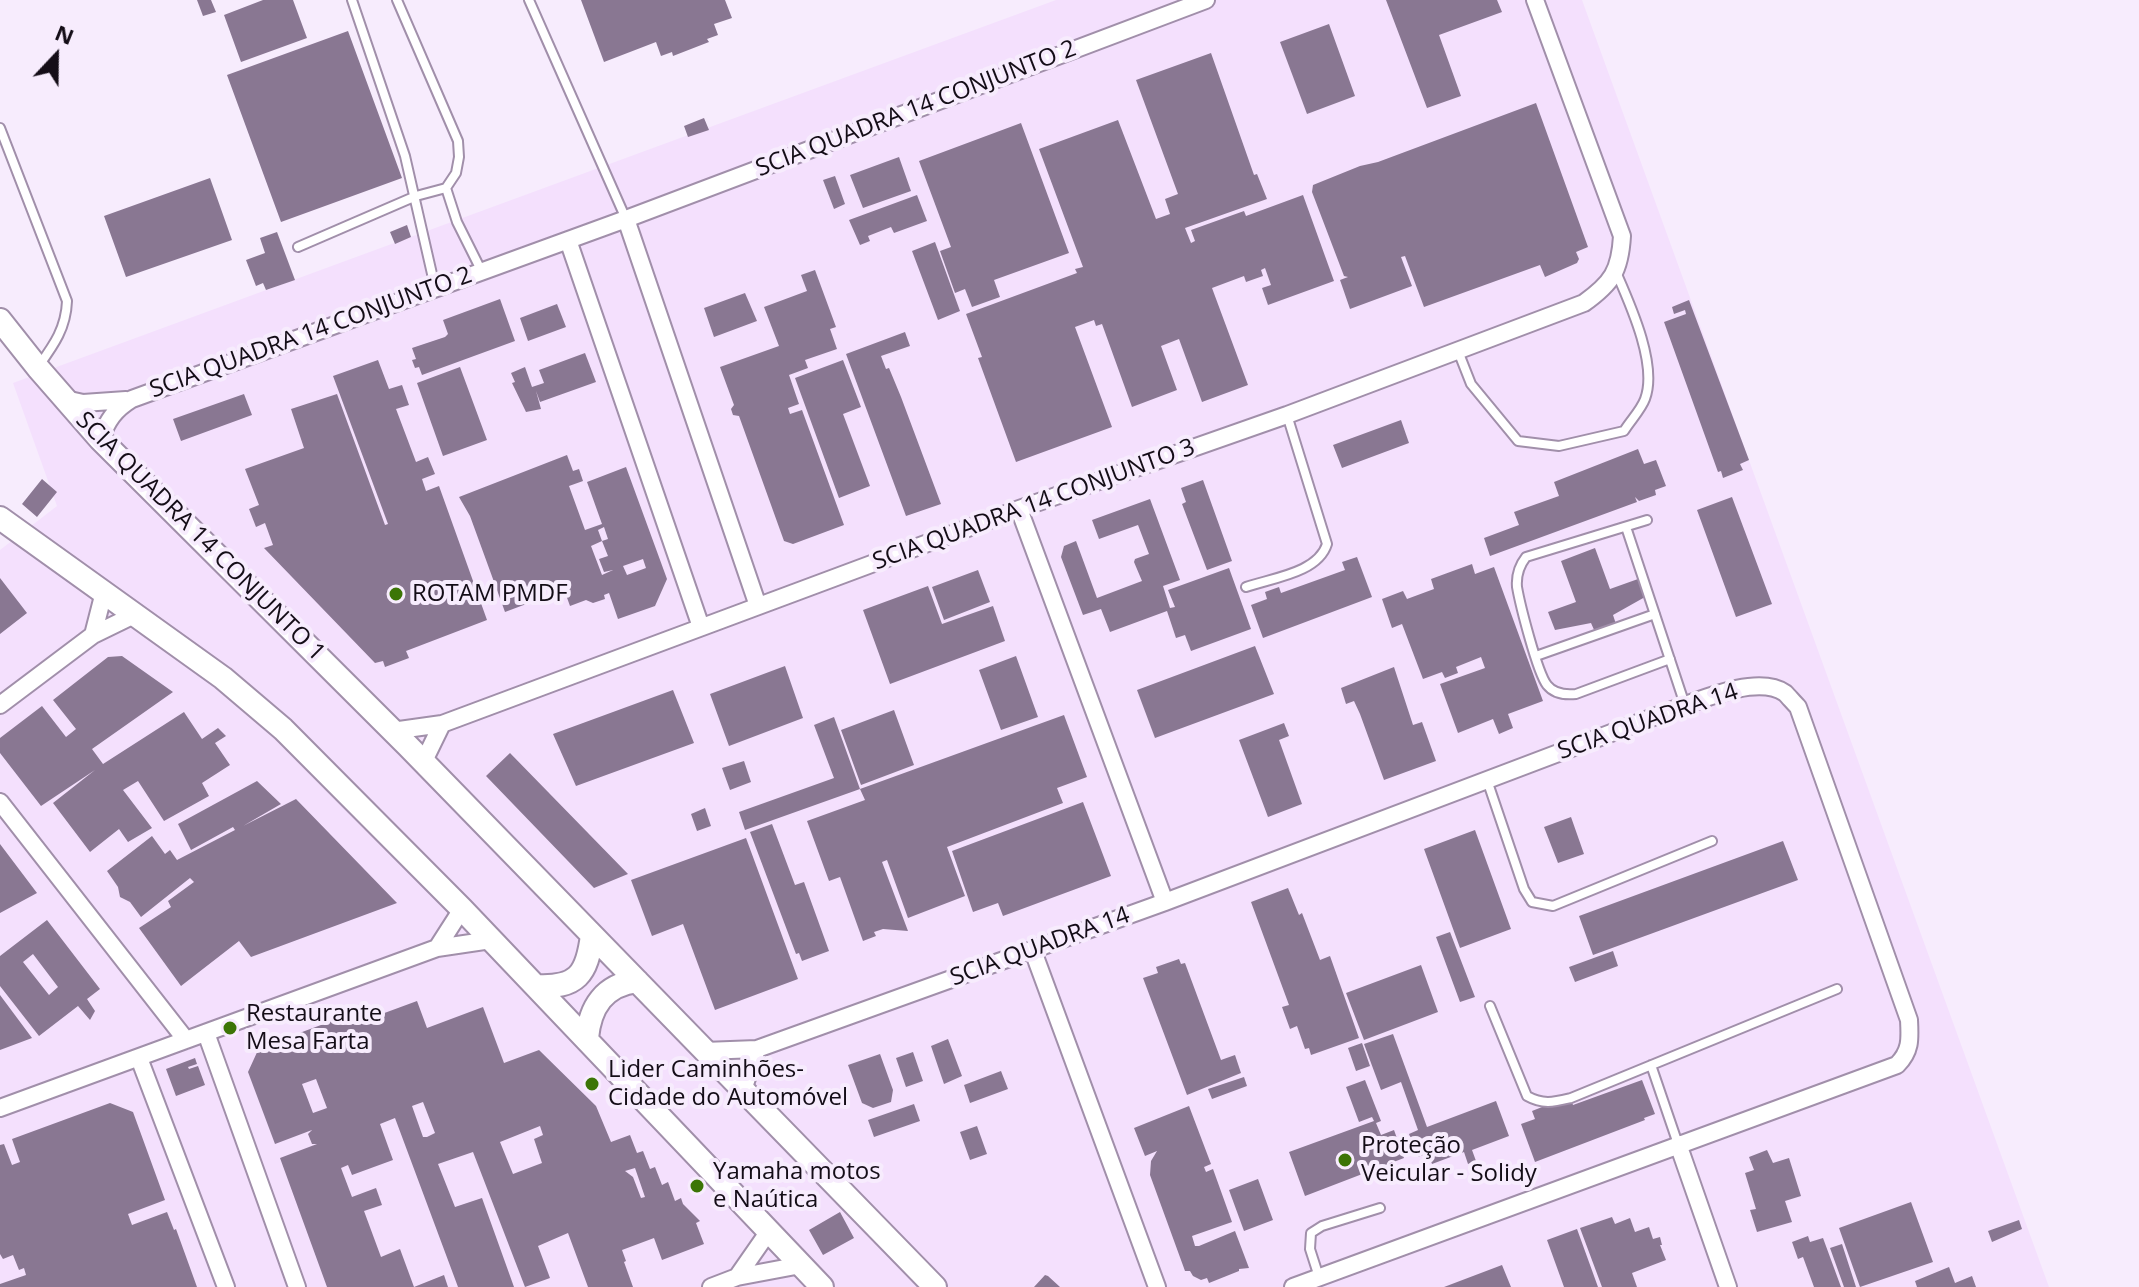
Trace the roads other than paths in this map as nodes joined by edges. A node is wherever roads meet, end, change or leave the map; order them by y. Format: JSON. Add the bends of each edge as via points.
{"nodes":[{"id":1,"x":352,"y":0,"type":"edge"},
{"id":2,"x":397,"y":0,"type":"edge"},
{"id":3,"x":529,"y":0,"type":"edge"},
{"id":4,"x":1206,"y":0,"type":"edge"},
{"id":5,"x":1535,"y":0,"type":"edge"},
{"id":6,"x":0,"y":128,"type":"edge"},
{"id":7,"x":446,"y":188,"type":"junction"},
{"id":8,"x":416,"y":196,"type":"junction"},
{"id":9,"x":626,"y":219,"type":"junction"},
{"id":10,"x":568,"y":240,"type":"junction"},
{"id":11,"x":298,"y":247,"type":"dead end"},
{"id":12,"x":481,"y":270,"type":"junction"},
{"id":13,"x":1616,"y":271,"type":"junction"},
{"id":14,"x":435,"y":287,"type":"junction"},
{"id":15,"x":0,"y":320,"type":"edge"},
{"id":16,"x":1458,"y":351,"type":"junction"},
{"id":17,"x":38,"y":368,"type":"junction"},
{"id":18,"x":65,"y":399,"type":"junction"},
{"id":19,"x":132,"y":399,"type":"junction"},
{"id":20,"x":1287,"y":415,"type":"junction"},
{"id":21,"x":100,"y":439,"type":"junction"},
{"id":22,"x":1019,"y":509,"type":"junction"},
{"id":23,"x":0,"y":518,"type":"edge"},
{"id":24,"x":1647,"y":520,"type":"dead end"},
{"id":25,"x":1626,"y":527,"type":"junction"},
{"id":26,"x":1246,"y":587,"type":"dead end"},
{"id":27,"x":119,"y":604,"type":"junction"},
{"id":28,"x":758,"y":606,"type":"junction"},
{"id":29,"x":1655,"y":614,"type":"junction"},
{"id":30,"x":701,"y":627,"type":"junction"},
{"id":31,"x":93,"y":635,"type":"junction"},
{"id":32,"x":1536,"y":656,"type":"junction"},
{"id":33,"x":1670,"y":659,"type":"junction"},
{"id":34,"x":0,"y":705,"type":"edge"},
{"id":35,"x":1686,"y":706,"type":"junction"},
{"id":36,"x":442,"y":724,"type":"junction"},
{"id":37,"x":400,"y":738,"type":"junction"},
{"id":38,"x":423,"y":763,"type":"junction"},
{"id":39,"x":1487,"y":780,"type":"junction"},
{"id":40,"x":0,"y":802,"type":"edge"},
{"id":41,"x":1712,"y":841,"type":"dead end"},
{"id":42,"x":1165,"y":902,"type":"junction"},
{"id":43,"x":468,"y":915,"type":"junction"},
{"id":44,"x":592,"y":935,"type":"junction"},
{"id":45,"x":491,"y":940,"type":"junction"},
{"id":46,"x":437,"y":948,"type":"junction"},
{"id":47,"x":1033,"y":951,"type":"junction"},
{"id":48,"x":637,"y":981,"type":"junction"},
{"id":49,"x":536,"y":986,"type":"junction"},
{"id":50,"x":1837,"y":989,"type":"dead end"},
{"id":51,"x":1490,"y":1006,"type":"dead end"},
{"id":52,"x":206,"y":1033,"type":"junction"},
{"id":53,"x":587,"y":1038,"type":"junction"},
{"id":54,"x":186,"y":1040,"type":"junction"},
{"id":55,"x":757,"y":1049,"type":"junction"},
{"id":56,"x":704,"y":1051,"type":"junction"},
{"id":57,"x":139,"y":1058,"type":"junction"},
{"id":58,"x":1651,"y":1065,"type":"junction"},
{"id":59,"x":743,"y":1090,"type":"junction"},
{"id":60,"x":0,"y":1108,"type":"edge"},
{"id":61,"x":1678,"y":1144,"type":"junction"},
{"id":62,"x":1380,"y":1208,"type":"dead end"},
{"id":63,"x":776,"y":1239,"type":"junction"},
{"id":64,"x":801,"y":1265,"type":"junction"},
{"id":65,"x":737,"y":1277,"type":"junction"},
{"id":66,"x":1319,"y":1277,"type":"junction"},
{"id":67,"x":226,"y":1287,"type":"edge"},
{"id":68,"x":297,"y":1287,"type":"edge"},
{"id":69,"x":711,"y":1287,"type":"edge"},
{"id":70,"x":822,"y":1287,"type":"edge"},
{"id":71,"x":935,"y":1287,"type":"edge"},
{"id":72,"x":1157,"y":1287,"type":"edge"},
{"id":73,"x":1293,"y":1287,"type":"edge"},
{"id":74,"x":1728,"y":1287,"type":"edge"}],
"edges":[{"from":1,"to":8,"type":"lane"},
{"from":2,"to":7,"type":"lane","via":[[458,141],[456,173]]},
{"from":3,"to":9,"type":"lane"},
{"from":4,"to":9,"type":"street","name":"SCIA QUADRA 14 CONJUNTO 2"},
{"from":5,"to":13,"type":"street","via":[[1622,236]]},
{"from":6,"to":17,"type":"lane","via":[[67,301],[60,335]]},
{"from":7,"to":8,"type":"lane"},
{"from":7,"to":12,"type":"lane"},
{"from":8,"to":11,"type":"lane"},
{"from":8,"to":14,"type":"lane"},
{"from":9,"to":10,"type":"street","name":"SCIA QUADRA 14 CONJUNTO 2"},
{"from":9,"to":28,"type":"street"},
{"from":10,"to":12,"type":"street","name":"SCIA QUADRA 14 CONJUNTO 2"},
{"from":10,"to":30,"type":"street"},
{"from":12,"to":14,"type":"street","name":"SCIA QUADRA 14 CONJUNTO 2"},
{"from":13,"to":16,"type":"street","name":"SCIA QUADRA 14 CONJUNTO 3","via":[[1584,303]]},
{"from":13,"to":16,"type":"lane","via":[[1638,323],[1647,371],[1645,399],[1624,431],[1559,446],[1518,441],[1471,384]]},
{"from":14,"to":19,"type":"street","name":"SCIA QUADRA 14 CONJUNTO 2"},
{"from":15,"to":17,"type":"main road","name":"SCIA QUADRA 14 CONJUNTO 1"},
{"from":16,"to":20,"type":"street","name":"SCIA QUADRA 14 CONJUNTO 3"},
{"from":17,"to":18,"type":"main road","name":"SCIA QUADRA 14 CONJUNTO 1"},
{"from":18,"to":19,"type":"street"},
{"from":18,"to":21,"type":"main road","name":"SCIA QUADRA 14 CONJUNTO 1"},
{"from":19,"to":21,"type":"street","via":[[108,419]]},
{"from":20,"to":22,"type":"street","name":"SCIA QUADRA 14 CONJUNTO 3"},
{"from":20,"to":26,"type":"lane","via":[[1327,544],[1313,565]]},
{"from":21,"to":37,"type":"main road","name":"SCIA QUADRA 14 CONJUNTO 1"},
{"from":22,"to":28,"type":"street","name":"SCIA QUADRA 14 CONJUNTO 3"},
{"from":22,"to":42,"type":"street"},
{"from":23,"to":27,"type":"main road"},
{"from":24,"to":25,"type":"lane"},
{"from":25,"to":29,"type":"lane"},
{"from":25,"to":32,"type":"lane","via":[[1526,557],[1518,567],[1517,586]]},
{"from":27,"to":31,"type":"street"},
{"from":27,"to":31,"type":"street"},
{"from":27,"to":43,"type":"main road","via":[[223,678],[283,729]]},
{"from":28,"to":30,"type":"street","name":"SCIA QUADRA 14 CONJUNTO 3"},
{"from":29,"to":32,"type":"lane"},
{"from":29,"to":33,"type":"lane"},
{"from":30,"to":36,"type":"street","name":"SCIA QUADRA 14 CONJUNTO 3"},
{"from":31,"to":34,"type":"street"},
{"from":32,"to":33,"type":"lane","via":[[1547,686],[1564,695]]},
{"from":33,"to":35,"type":"lane"},
{"from":35,"to":39,"type":"street","name":"SCIA QUADRA 14"},
{"from":35,"to":61,"type":"street","name":"SCIA QUADRA 14","via":[[1740,687],[1763,687],[1784,692],[1798,707],[1909,1020],[1910,1039],[1907,1055],[1897,1065]]},
{"from":36,"to":37,"type":"street","name":"SCIA QUADRA 14 CONJUNTO 3"},
{"from":36,"to":38,"type":"street"},
{"from":37,"to":38,"type":"main road"},
{"from":38,"to":44,"type":"main road"},
{"from":39,"to":41,"type":"lane","via":[[1524,889],[1532,902],[1543,905],[1553,906]]},
{"from":39,"to":42,"type":"street","name":"SCIA QUADRA 14"},
{"from":40,"to":54,"type":"street"},
{"from":42,"to":47,"type":"street","name":"SCIA QUADRA 14"},
{"from":43,"to":45,"type":"main road"},
{"from":43,"to":46,"type":"street"},
{"from":44,"to":48,"type":"main road"},
{"from":44,"to":49,"type":"main road","via":[[583,971],[570,983]]},
{"from":45,"to":46,"type":"street"},
{"from":45,"to":49,"type":"main road"},
{"from":46,"to":52,"type":"street"},
{"from":47,"to":55,"type":"street","name":"SCIA QUADRA 14"},
{"from":47,"to":72,"type":"street"},
{"from":48,"to":53,"type":"main road","via":[[610,988],[596,1003]]},
{"from":48,"to":56,"type":"main road"},
{"from":49,"to":53,"type":"main road"},
{"from":50,"to":58,"type":"lane"},
{"from":51,"to":58,"type":"lane","via":[[1521,1085],[1539,1102],[1571,1098]]},
{"from":52,"to":54,"type":"street"},
{"from":52,"to":68,"type":"street"},
{"from":53,"to":63,"type":"main road"},
{"from":54,"to":57,"type":"street"},
{"from":55,"to":56,"type":"street","name":"SCIA QUADRA 14"},
{"from":55,"to":59,"type":"street"},
{"from":56,"to":59,"type":"main road"},
{"from":57,"to":60,"type":"street"},
{"from":57,"to":67,"type":"street"},
{"from":58,"to":61,"type":"lane"},
{"from":59,"to":71,"type":"main road"},
{"from":61,"to":66,"type":"street","name":"SCIA QUADRA 14"},
{"from":61,"to":74,"type":"street"},
{"from":62,"to":66,"type":"lane","via":[[1311,1233]]},
{"from":63,"to":64,"type":"main road"},
{"from":63,"to":65,"type":"street"},
{"from":64,"to":65,"type":"street"},
{"from":64,"to":70,"type":"main road"},
{"from":65,"to":69,"type":"street"},
{"from":66,"to":73,"type":"street","name":"SCIA QUADRA 14"}]}
